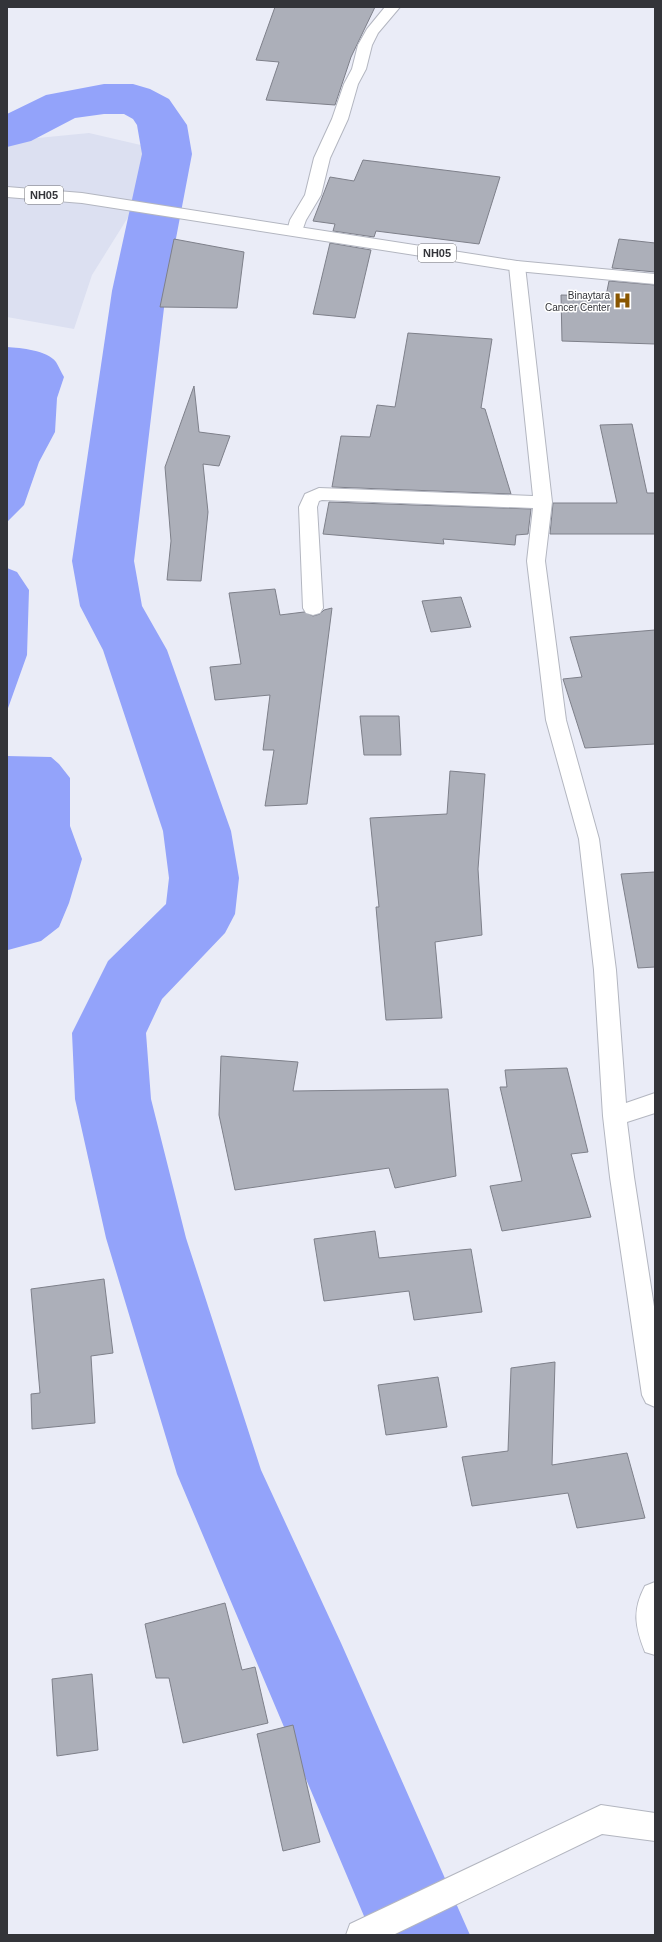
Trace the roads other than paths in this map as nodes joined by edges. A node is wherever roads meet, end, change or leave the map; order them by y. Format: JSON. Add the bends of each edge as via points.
{"nodes":[{"id":1,"x":393,"y":7,"type":"edge"},
{"id":2,"x":7,"y":192,"type":"edge"},
{"id":3,"x":295,"y":231,"type":"junction"},
{"id":4,"x":517,"y":266,"type":"junction"},
{"id":5,"x":655,"y":279,"type":"edge"},
{"id":6,"x":543,"y":502,"type":"junction"},
{"id":7,"x":313,"y":608,"type":"dead end"},
{"id":8,"x":655,"y":1103,"type":"edge"},
{"id":9,"x":615,"y":1116,"type":"junction"},
{"id":10,"x":655,"y":1396,"type":"edge"},
{"id":11,"x":655,"y":1595,"type":"edge"},
{"id":12,"x":655,"y":1642,"type":"edge"},
{"id":13,"x":655,"y":1827,"type":"edge"},
{"id":14,"x":361,"y":1935,"type":"edge"}],
"edges":[{"from":1,"to":3,"type":"street","via":[[365,44],[359,69],[322,158],[313,195],[298,220]]},
{"from":2,"to":3,"type":"street","number":"NH05","via":[[82,198]]},
{"from":3,"to":4,"type":"street","number":"NH05"},
{"from":4,"to":5,"type":"street","number":"NH05"},
{"from":4,"to":6,"type":"street"},
{"from":6,"to":7,"type":"street","via":[[319,494],[311,498],[308,507]]},
{"from":6,"to":9,"type":"street","via":[[536,561],[556,720],[589,839],[605,970]]},
{"from":8,"to":9,"type":"street"},
{"from":9,"to":10,"type":"street"},
{"from":11,"to":12,"type":"street","via":[[650,1603],[648,1622]]},
{"from":13,"to":14,"type":"street","via":[[601,1819]]}]}
